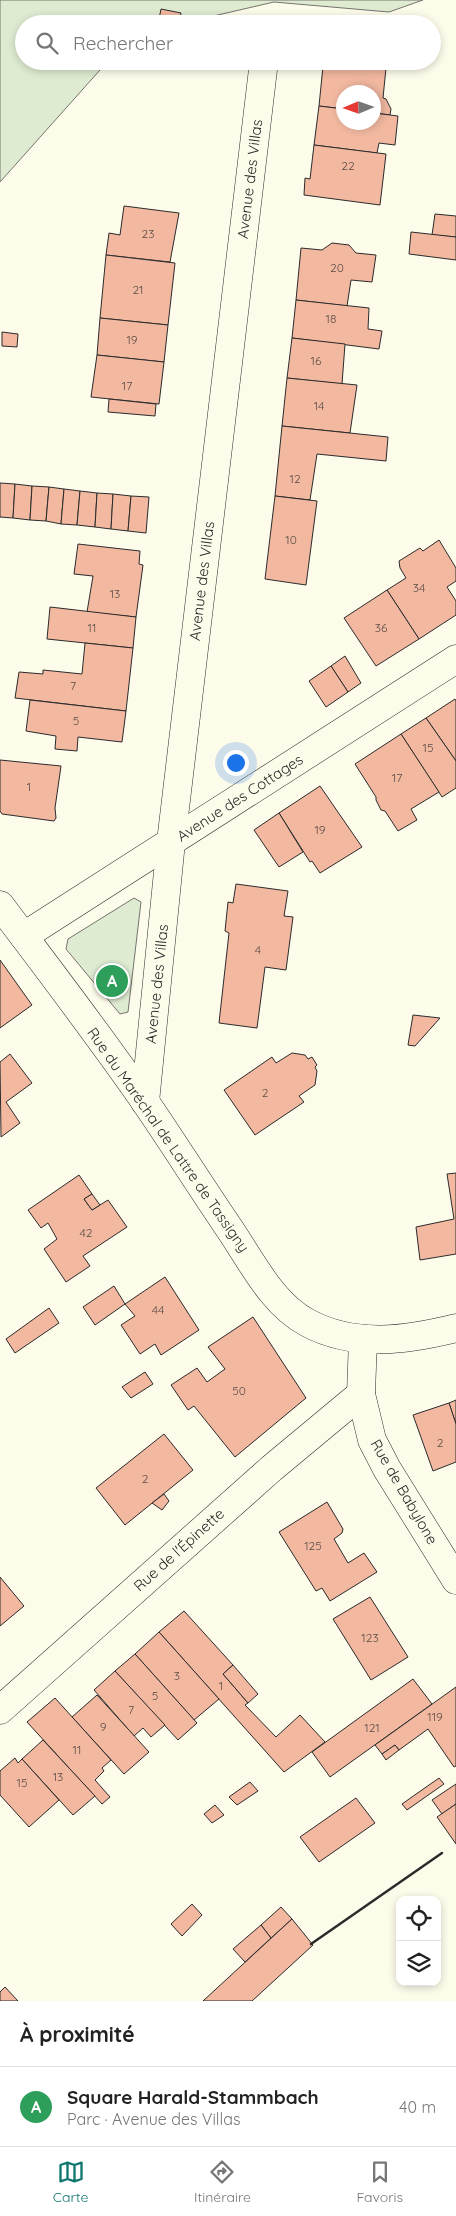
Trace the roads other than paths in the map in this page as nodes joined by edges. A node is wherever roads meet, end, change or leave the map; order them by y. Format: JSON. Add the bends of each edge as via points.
{"nodes":[{"id":1,"x":263,"y":70,"type":"edge"},
{"id":2,"x":456,"y":659,"type":"edge"},
{"id":3,"x":171,"y":842,"type":"junction"},
{"id":4,"x":0,"y":904,"type":"edge"},
{"id":5,"x":24,"y":936,"type":"junction"},
{"id":6,"x":145,"y":1102,"type":"junction"},
{"id":7,"x":456,"y":1328,"type":"edge"},
{"id":8,"x":362,"y":1339,"type":"junction"},
{"id":9,"x":361,"y":1394,"type":"junction"},
{"id":10,"x":456,"y":1580,"type":"edge"},
{"id":11,"x":0,"y":1710,"type":"edge"}],
"edges":[{"from":1,"to":3,"type":"street","name":"Avenue des Villas"},
{"from":2,"to":3,"type":"street","name":"Avenue des Cottages"},
{"from":3,"to":5,"type":"street","name":"Avenue des Cottages"},
{"from":3,"to":6,"type":"street","name":"Avenue des Villas"},
{"from":4,"to":5,"type":"street","name":"Rue du Maréchal de Lattre de Tassigny"},
{"from":5,"to":6,"type":"street","name":"Rue du Maréchal de Lattre de Tassigny"},
{"from":6,"to":8,"type":"street","name":"Rue du Maréchal de Lattre de Tassigny","via":[[277,1298],[309,1324]]},
{"from":7,"to":8,"type":"street","name":"Rue du Maréchal de Lattre de Tassigny","via":[[403,1339]]},
{"from":8,"to":9,"type":"street","name":"Rue de Babylone"},
{"from":9,"to":10,"type":"street","name":"Rue de Babylone","via":[[365,1418],[387,1470]]},
{"from":9,"to":11,"type":"street","name":"Rue de l'Épinette","via":[[272,1468]]}]}
